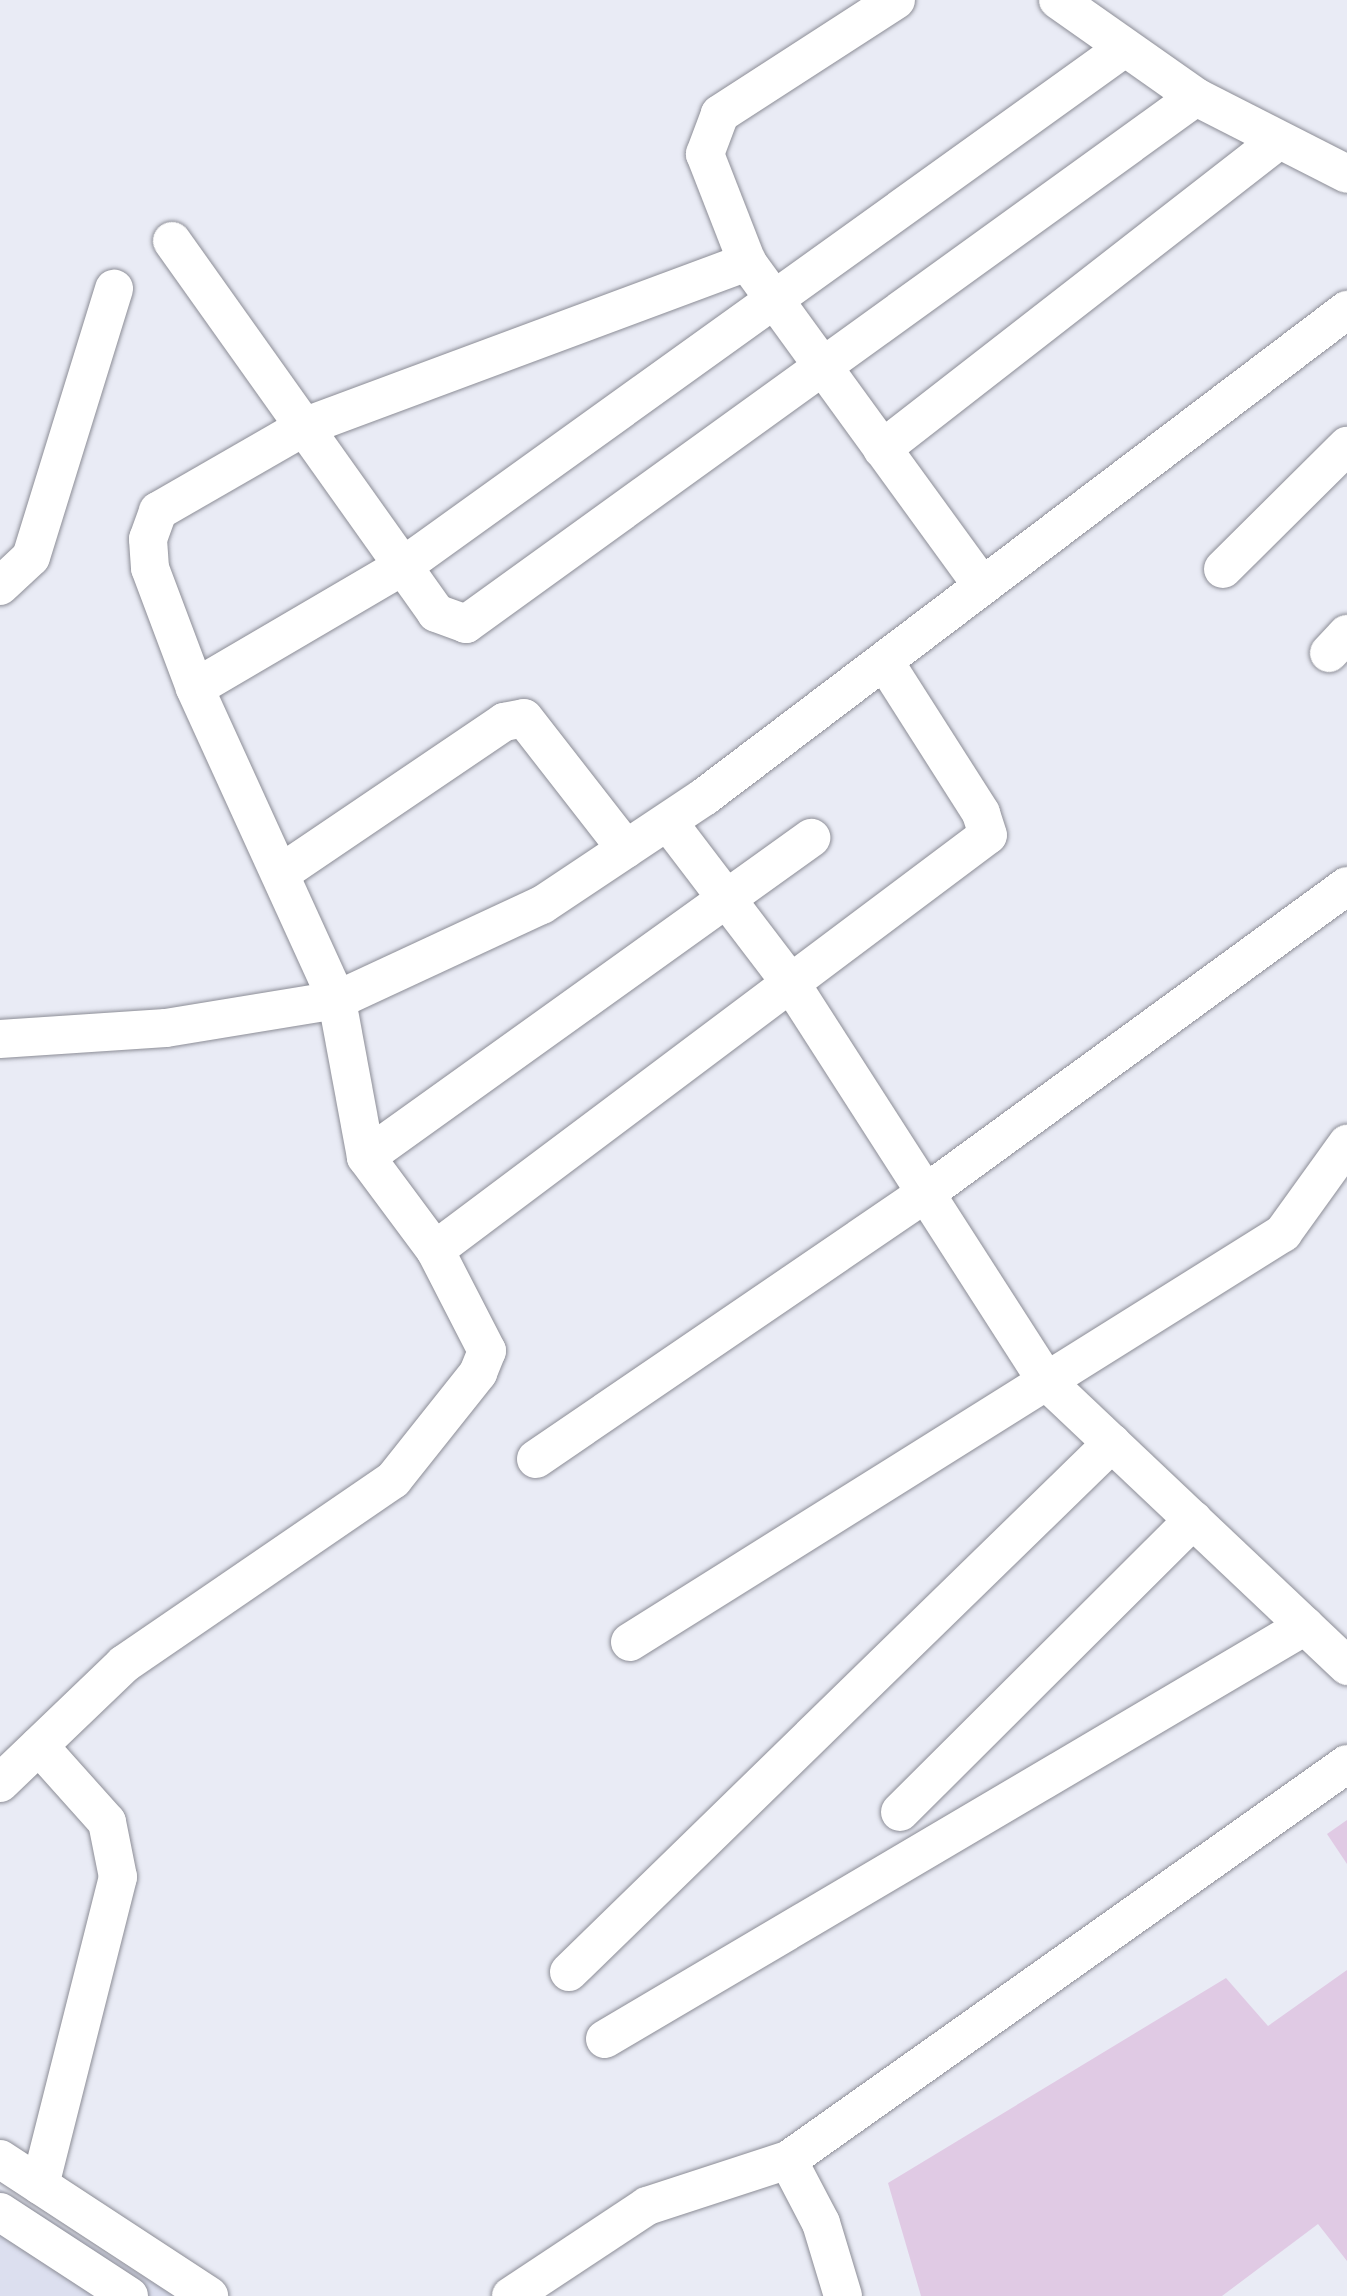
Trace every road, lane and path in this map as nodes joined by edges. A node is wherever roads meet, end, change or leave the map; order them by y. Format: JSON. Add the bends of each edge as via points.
{"nodes":[{"id":1,"x":896,"y":0,"type":"edge"},
{"id":2,"x":1058,"y":0,"type":"edge"},
{"id":3,"x":1123,"y":49,"type":"junction"},
{"id":4,"x":1196,"y":97,"type":"junction"},
{"id":5,"x":1279,"y":140,"type":"junction"},
{"id":6,"x":1347,"y":174,"type":"edge"},
{"id":7,"x":172,"y":241,"type":"dead end"},
{"id":8,"x":747,"y":262,"type":"junction"},
{"id":9,"x":114,"y":289,"type":"dead end"},
{"id":10,"x":774,"y":301,"type":"junction"},
{"id":11,"x":1347,"y":310,"type":"edge"},
{"id":12,"x":821,"y":365,"type":"junction"},
{"id":13,"x":306,"y":426,"type":"junction"},
{"id":14,"x":1347,"y":446,"type":"edge"},
{"id":15,"x":882,"y":449,"type":"junction"},
{"id":16,"x":406,"y":564,"type":"junction"},
{"id":17,"x":1223,"y":569,"type":"dead end"},
{"id":18,"x":0,"y":586,"type":"edge"},
{"id":19,"x":982,"y":586,"type":"junction"},
{"id":20,"x":884,"y":661,"type":"junction"},
{"id":21,"x":195,"y":688,"type":"junction"},
{"id":22,"x":668,"y":822,"type":"junction"},
{"id":23,"x":811,"y":838,"type":"dead end"},
{"id":24,"x":626,"y":849,"type":"junction"},
{"id":25,"x":284,"y":871,"type":"junction"},
{"id":26,"x":1347,"y":886,"type":"edge"},
{"id":27,"x":724,"y":896,"type":"junction"},
{"id":28,"x":792,"y":985,"type":"junction"},
{"id":29,"x":337,"y":1000,"type":"junction"},
{"id":30,"x":0,"y":1039,"type":"edge"},
{"id":31,"x":1347,"y":1144,"type":"edge"},
{"id":32,"x":366,"y":1157,"type":"junction"},
{"id":33,"x":926,"y":1193,"type":"junction"},
{"id":34,"x":435,"y":1250,"type":"junction"},
{"id":35,"x":1046,"y":1381,"type":"junction"},
{"id":36,"x":1112,"y":1443,"type":"junction"},
{"id":37,"x":536,"y":1459,"type":"dead end"},
{"id":38,"x":1193,"y":1520,"type":"junction"},
{"id":39,"x":1305,"y":1626,"type":"junction"},
{"id":40,"x":630,"y":1642,"type":"dead end"},
{"id":41,"x":1347,"y":1666,"type":"edge"},
{"id":42,"x":39,"y":1746,"type":"junction"},
{"id":43,"x":1347,"y":1764,"type":"edge"},
{"id":44,"x":0,"y":1783,"type":"edge"},
{"id":45,"x":900,"y":1812,"type":"dead end"},
{"id":46,"x":569,"y":1972,"type":"dead end"},
{"id":47,"x":605,"y":2039,"type":"dead end"},
{"id":48,"x":0,"y":2159,"type":"edge"},
{"id":49,"x":788,"y":2160,"type":"junction"},
{"id":50,"x":40,"y":2185,"type":"junction"},
{"id":51,"x":0,"y":2212,"type":"edge"},
{"id":52,"x":129,"y":2296,"type":"edge"},
{"id":53,"x":209,"y":2296,"type":"edge"},
{"id":54,"x":511,"y":2296,"type":"edge"},
{"id":55,"x":843,"y":2296,"type":"edge"}],
"edges":[{"from":1,"to":8,"type":"street","via":[[720,114],[705,154]]},
{"from":2,"to":3,"type":"street"},
{"from":3,"to":4,"type":"street"},
{"from":3,"to":10,"type":"street"},
{"from":4,"to":5,"type":"street"},
{"from":4,"to":12,"type":"street"},
{"from":5,"to":6,"type":"street"},
{"from":5,"to":15,"type":"street"},
{"from":7,"to":13,"type":"street"},
{"from":8,"to":10,"type":"street"},
{"from":8,"to":13,"type":"street"},
{"from":9,"to":18,"type":"street","via":[[31,557]]},
{"from":10,"to":12,"type":"street"},
{"from":10,"to":16,"type":"street"},
{"from":11,"to":19,"type":"street"},
{"from":12,"to":15,"type":"street"},
{"from":12,"to":16,"type":"street","via":[[466,624],[436,613]]},
{"from":13,"to":16,"type":"street"},
{"from":13,"to":21,"type":"street","via":[[158,511],[148,539],[150,568]]},
{"from":14,"to":17,"type":"street"},
{"from":15,"to":19,"type":"street"},
{"from":16,"to":21,"type":"street"},
{"from":19,"to":20,"type":"street"},
{"from":20,"to":22,"type":"street"},
{"from":20,"to":28,"type":"street","via":[[988,835]]},
{"from":21,"to":25,"type":"street"},
{"from":22,"to":24,"type":"street"},
{"from":22,"to":27,"type":"street"},
{"from":23,"to":27,"type":"street"},
{"from":24,"to":25,"type":"street","via":[[524,718],[504,722]]},
{"from":24,"to":29,"type":"street","via":[[542,905]]},
{"from":25,"to":29,"type":"street"},
{"from":26,"to":33,"type":"street"},
{"from":27,"to":28,"type":"street"},
{"from":27,"to":32,"type":"street"},
{"from":28,"to":33,"type":"street"},
{"from":28,"to":34,"type":"street"},
{"from":29,"to":30,"type":"street","via":[[166,1028]]},
{"from":29,"to":32,"type":"street"},
{"from":31,"to":35,"type":"street","via":[[1283,1233]]},
{"from":32,"to":34,"type":"street"},
{"from":33,"to":35,"type":"street"},
{"from":33,"to":37,"type":"street"},
{"from":34,"to":42,"type":"street","via":[[487,1351],[478,1373],[393,1480],[124,1664]]},
{"from":35,"to":36,"type":"street"},
{"from":35,"to":40,"type":"street"},
{"from":36,"to":38,"type":"street"},
{"from":36,"to":46,"type":"street"},
{"from":38,"to":39,"type":"street"},
{"from":38,"to":45,"type":"street"},
{"from":39,"to":41,"type":"street"},
{"from":39,"to":47,"type":"street"},
{"from":42,"to":44,"type":"street"},
{"from":42,"to":50,"type":"street","via":[[107,1822],[118,1877]]},
{"from":43,"to":49,"type":"street"},
{"from":48,"to":50,"type":"street"},
{"from":49,"to":54,"type":"street","via":[[647,2206]]},
{"from":49,"to":55,"type":"street","via":[[821,2223]]},
{"from":50,"to":53,"type":"street"},
{"from":51,"to":52,"type":"street"}]}
